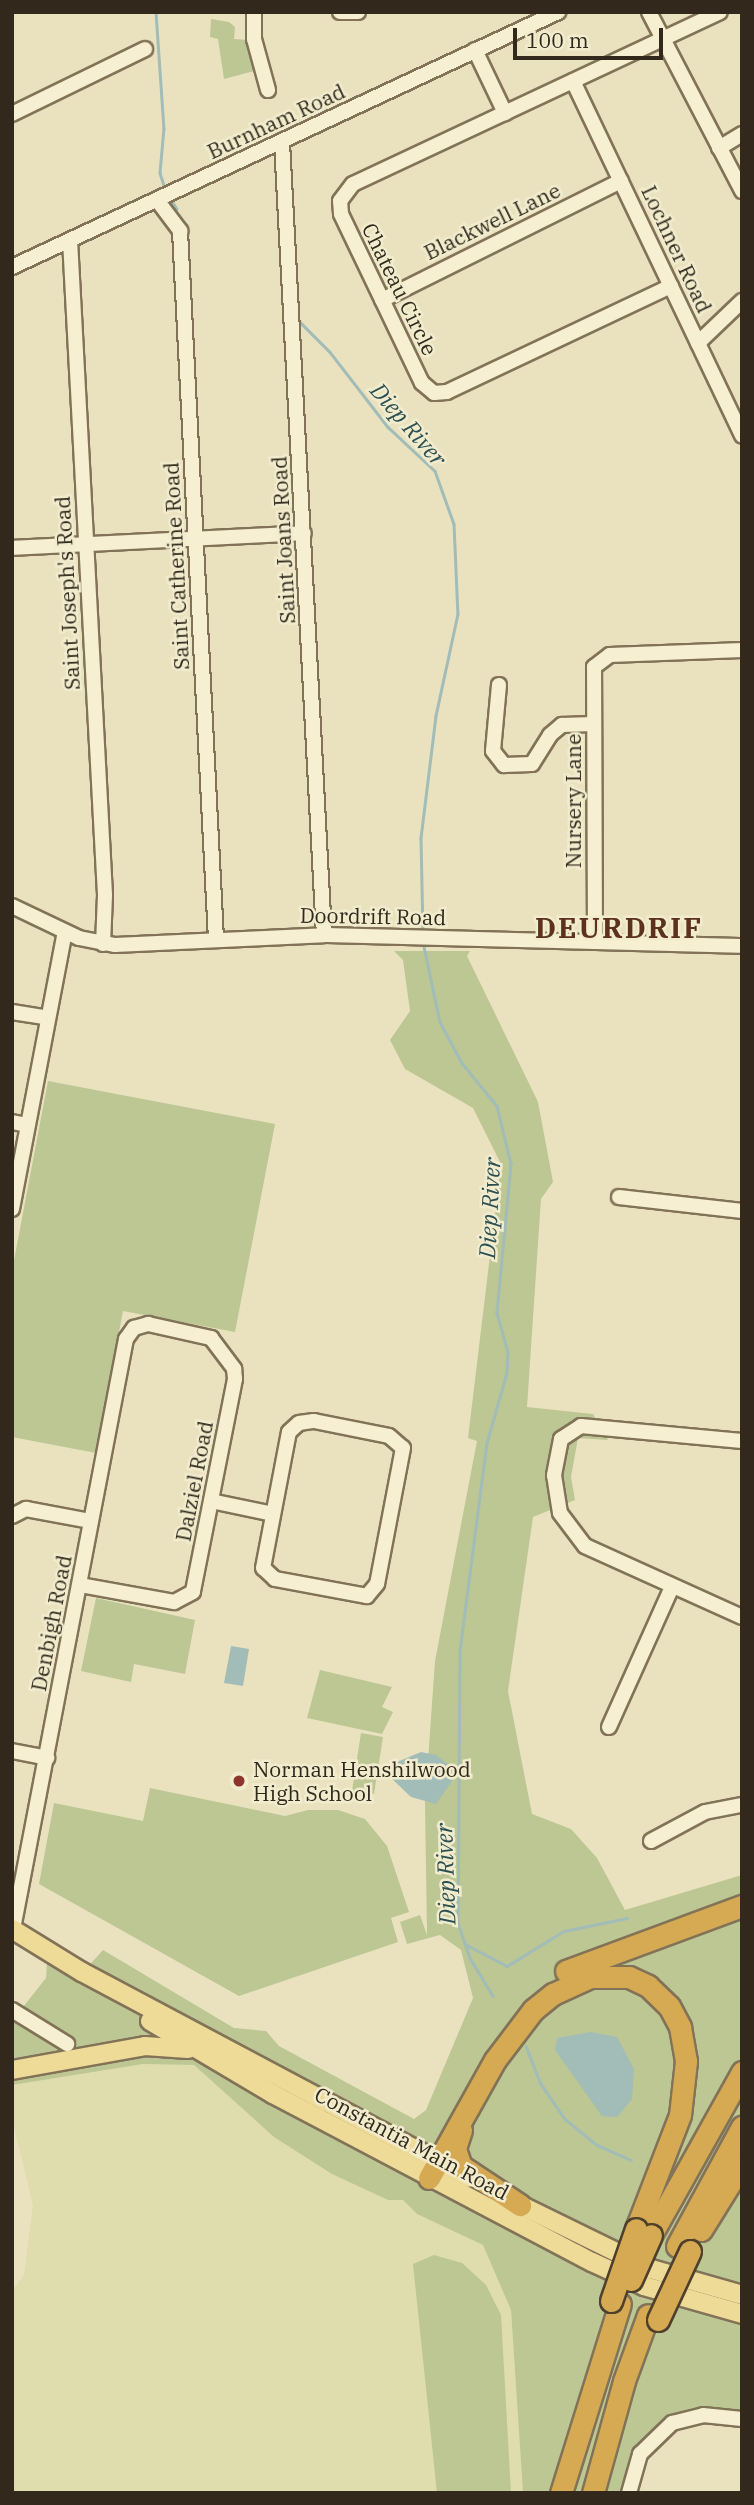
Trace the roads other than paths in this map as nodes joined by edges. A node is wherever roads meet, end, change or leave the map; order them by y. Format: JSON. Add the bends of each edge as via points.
{"nodes":[{"id":1,"x":254,"y":12,"type":"edge"},
{"id":2,"x":340,"y":12,"type":"edge"},
{"id":3,"x":358,"y":12,"type":"edge"},
{"id":4,"x":649,"y":12,"type":"edge"},
{"id":5,"x":720,"y":12,"type":"edge"},
{"id":6,"x":555,"y":13,"type":"edge"},
{"id":7,"x":663,"y":38,"type":"junction"},
{"id":8,"x":145,"y":48,"type":"dead end"},
{"id":9,"x":475,"y":50,"type":"junction"},
{"id":10,"x":573,"y":80,"type":"junction"},
{"id":11,"x":268,"y":90,"type":"dead end"},
{"id":12,"x":505,"y":113,"type":"junction"},
{"id":13,"x":12,"y":114,"type":"edge"},
{"id":14,"x":742,"y":134,"type":"edge"},
{"id":15,"x":282,"y":142,"type":"junction"},
{"id":16,"x":719,"y":148,"type":"junction"},
{"id":17,"x":621,"y":181,"type":"junction"},
{"id":18,"x":742,"y":191,"type":"edge"},
{"id":19,"x":166,"y":195,"type":"junction"},
{"id":20,"x":70,"y":240,"type":"junction"},
{"id":21,"x":12,"y":267,"type":"edge"},
{"id":22,"x":671,"y":286,"type":"junction"},
{"id":23,"x":382,"y":300,"type":"junction"},
{"id":24,"x":742,"y":301,"type":"edge"},
{"id":25,"x":698,"y":343,"type":"junction"},
{"id":26,"x":742,"y":436,"type":"edge"},
{"id":27,"x":304,"y":533,"type":"junction"},
{"id":28,"x":195,"y":539,"type":"junction"},
{"id":29,"x":86,"y":544,"type":"junction"},
{"id":30,"x":12,"y":548,"type":"edge"},
{"id":31,"x":742,"y":650,"type":"edge"},
{"id":32,"x":499,"y":685,"type":"dead end"},
{"id":33,"x":593,"y":724,"type":"junction"},
{"id":34,"x":12,"y":906,"type":"edge"},
{"id":35,"x":65,"y":932,"type":"junction"},
{"id":36,"x":324,"y":935,"type":"junction"},
{"id":37,"x":216,"y":939,"type":"junction"},
{"id":38,"x":595,"y":942,"type":"junction"},
{"id":39,"x":103,"y":944,"type":"junction"},
{"id":40,"x":742,"y":946,"type":"edge"},
{"id":41,"x":12,"y":1012,"type":"edge"},
{"id":42,"x":48,"y":1018,"type":"junction"},
{"id":43,"x":12,"y":1122,"type":"edge"},
{"id":44,"x":28,"y":1125,"type":"junction"},
{"id":45,"x":619,"y":1197,"type":"dead end"},
{"id":46,"x":12,"y":1209,"type":"edge"},
{"id":47,"x":742,"y":1210,"type":"edge"},
{"id":48,"x":134,"y":1328,"type":"joint"},
{"id":49,"x":742,"y":1441,"type":"edge"},
{"id":50,"x":211,"y":1502,"type":"junction"},
{"id":51,"x":273,"y":1514,"type":"junction"},
{"id":52,"x":12,"y":1516,"type":"edge"},
{"id":53,"x":91,"y":1521,"type":"junction"},
{"id":54,"x":80,"y":1585,"type":"junction"},
{"id":55,"x":672,"y":1587,"type":"junction"},
{"id":56,"x":742,"y":1617,"type":"edge"},
{"id":57,"x":609,"y":1727,"type":"dead end"},
{"id":58,"x":12,"y":1752,"type":"edge"},
{"id":59,"x":47,"y":1758,"type":"junction"},
{"id":60,"x":742,"y":1805,"type":"edge"},
{"id":61,"x":651,"y":1841,"type":"dead end"},
{"id":62,"x":742,"y":1906,"type":"edge"},
{"id":63,"x":13,"y":1929,"type":"edge"},
{"id":64,"x":82,"y":1972,"type":"junction"},
{"id":65,"x":12,"y":2010,"type":"edge"},
{"id":66,"x":169,"y":2033,"type":"junction"},
{"id":67,"x":214,"y":2043,"type":"junction"},
{"id":68,"x":67,"y":2044,"type":"dead end"},
{"id":69,"x":145,"y":2046,"type":"junction"},
{"id":70,"x":218,"y":2063,"type":"junction"},
{"id":71,"x":12,"y":2070,"type":"edge"},
{"id":72,"x":742,"y":2072,"type":"edge"},
{"id":73,"x":475,"y":2096,"type":"junction"},
{"id":74,"x":742,"y":2127,"type":"edge"},
{"id":75,"x":742,"y":2164,"type":"edge"},
{"id":76,"x":428,"y":2167,"type":"junction"},
{"id":77,"x":520,"y":2205,"type":"junction"},
{"id":78,"x":643,"y":2232,"type":"junction"},
{"id":79,"x":683,"y":2248,"type":"junction"},
{"id":80,"x":742,"y":2295,"type":"edge"},
{"id":81,"x":742,"y":2314,"type":"edge"},
{"id":82,"x":653,"y":2318,"type":"junction"},
{"id":83,"x":742,"y":2419,"type":"edge"},
{"id":84,"x":561,"y":2493,"type":"edge"},
{"id":85,"x":593,"y":2493,"type":"edge"},
{"id":86,"x":599,"y":2493,"type":"edge"},
{"id":87,"x":629,"y":2493,"type":"edge"}],
"edges":[{"from":1,"to":11,"type":"street","via":[[254,39]]},
{"from":2,"to":3,"type":"street"},
{"from":4,"to":7,"type":"street"},
{"from":5,"to":7,"type":"street","name":"Chateau Circle"},
{"from":6,"to":9,"type":"street","name":"Burnham Road"},
{"from":7,"to":10,"type":"street","name":"Chateau Circle"},
{"from":7,"to":16,"type":"street"},
{"from":8,"to":13,"type":"street"},
{"from":9,"to":12,"type":"street"},
{"from":9,"to":15,"type":"street","name":"Burnham Road"},
{"from":10,"to":12,"type":"street","name":"Chateau Circle"},
{"from":10,"to":17,"type":"street","name":"Lochner Road"},
{"from":12,"to":23,"type":"street","name":"Chateau Circle","via":[[344,191],[341,214]]},
{"from":14,"to":16,"type":"street"},
{"from":15,"to":19,"type":"street","name":"Burnham Road"},
{"from":15,"to":27,"type":"street","name":"Saint Joans Road"},
{"from":16,"to":18,"type":"street"},
{"from":17,"to":22,"type":"street","name":"Lochner Road"},
{"from":17,"to":23,"type":"street","name":"Blackwell Lane"},
{"from":19,"to":20,"type":"street","name":"Burnham Road"},
{"from":19,"to":28,"type":"street","name":"Saint Catherine Road","via":[[180,231]]},
{"from":20,"to":21,"type":"street","name":"Burnham Road"},
{"from":20,"to":29,"type":"street","name":"Saint Joseph's Road"},
{"from":22,"to":23,"type":"street","name":"Chateau Circle","via":[[443,393],[429,391],[422,383]]},
{"from":22,"to":25,"type":"street","name":"Lochner Road"},
{"from":24,"to":25,"type":"street"},
{"from":25,"to":26,"type":"street","name":"Lochner Road"},
{"from":27,"to":28,"type":"street"},
{"from":27,"to":36,"type":"street","name":"Saint Joans Road"},
{"from":28,"to":29,"type":"street"},
{"from":28,"to":37,"type":"street","name":"Saint Catherine Road"},
{"from":29,"to":30,"type":"street"},
{"from":29,"to":39,"type":"street","name":"Saint Joseph's Road","via":[[105,895]]},
{"from":31,"to":33,"type":"street","name":"Nursery Lane","via":[[610,655],[597,662],[592,677]]},
{"from":32,"to":33,"type":"street","via":[[493,751],[504,765],[532,764],[550,735],[562,726]]},
{"from":33,"to":38,"type":"street","name":"Nursery Lane"},
{"from":34,"to":35,"type":"street","name":"Doordrift Road"},
{"from":35,"to":39,"type":"street","name":"Doordrift Road"},
{"from":35,"to":42,"type":"street"},
{"from":36,"to":37,"type":"street","name":"Doordrift Road"},
{"from":36,"to":38,"type":"street","name":"Doordrift Road"},
{"from":37,"to":39,"type":"street","name":"Doordrift Road"},
{"from":38,"to":40,"type":"street","name":"Doordrift Road"},
{"from":41,"to":42,"type":"street"},
{"from":42,"to":44,"type":"street"},
{"from":43,"to":44,"type":"street"},
{"from":44,"to":46,"type":"street"},
{"from":45,"to":47,"type":"street"},
{"from":48,"to":50,"type":"street","name":"Dalziel Road","via":[[148,1324],[206,1335],[226,1358],[235,1379]]},
{"from":48,"to":53,"type":"street","name":"Denbigh Road","via":[[126,1339]]},
{"from":49,"to":55,"type":"street","via":[[586,1427],[568,1432],[558,1448],[554,1485],[565,1522],[593,1552]]},
{"from":50,"to":51,"type":"street"},
{"from":50,"to":54,"type":"street","name":"Dalziel Road","via":[[195,1586],[189,1596],[174,1602]]},
{"from":51,"to":51,"type":"street","via":[[289,1433],[299,1423],[327,1424],[400,1443],[403,1455],[377,1584],[367,1596],[269,1576],[263,1561]]},
{"from":52,"to":53,"type":"street","via":[[26,1509]]},
{"from":53,"to":54,"type":"street","name":"Denbigh Road"},
{"from":54,"to":59,"type":"street","name":"Denbigh Road"},
{"from":55,"to":56,"type":"street"},
{"from":55,"to":57,"type":"street"},
{"from":58,"to":59,"type":"street"},
{"from":59,"to":63,"type":"street","name":"Denbigh Road"},
{"from":60,"to":61,"type":"street","via":[[705,1812]]},
{"from":62,"to":76,"type":"highway","via":[[543,1983],[497,2031]]},
{"from":63,"to":64,"type":"main road","name":"Constantia Main Road"},
{"from":64,"to":66,"type":"main road","name":"Constantia Main Road"},
{"from":64,"to":67,"type":"main road","name":"Constantia Main Road"},
{"from":65,"to":68,"type":"street"},
{"from":66,"to":67,"type":"main road"},
{"from":66,"to":69,"type":"main road"},
{"from":66,"to":70,"type":"main road","name":"Constantia Main Road"},
{"from":67,"to":76,"type":"main road","name":"Constantia Main Road","via":[[294,2081]]},
{"from":69,"to":70,"type":"main road","via":[[175,2045]]},
{"from":69,"to":71,"type":"main road"},
{"from":70,"to":76,"type":"main road","name":"Constantia Main Road"},
{"from":72,"to":78,"type":"highway"},
{"from":73,"to":76,"type":"highway"},
{"from":73,"to":77,"type":"highway","via":[[457,2138],[456,2157],[469,2172]]},
{"from":73,"to":78,"type":"highway","via":[[520,2025],[553,1994],[611,1973],[654,1990],[680,2027],[686,2061],[671,2143]]},
{"from":74,"to":79,"type":"highway"},
{"from":75,"to":79,"type":"highway"},
{"from":76,"to":77,"type":"main road","name":"Constantia Main Road"},
{"from":76,"to":81,"type":"main road","name":"Constantia Main Road","via":[[644,2286]]},
{"from":77,"to":80,"type":"main road","name":"Constantia Main Road","via":[[651,2269]]},
{"from":78,"to":84,"type":"highway","bridge":true,"via":[[616,2302]]},
{"from":79,"to":82,"type":"highway","bridge":true},
{"from":82,"to":85,"type":"highway","via":[[624,2381]]},
{"from":82,"to":86,"type":"highway"},
{"from":83,"to":87,"type":"street","via":[[703,2415],[672,2423],[640,2454]]}]}
